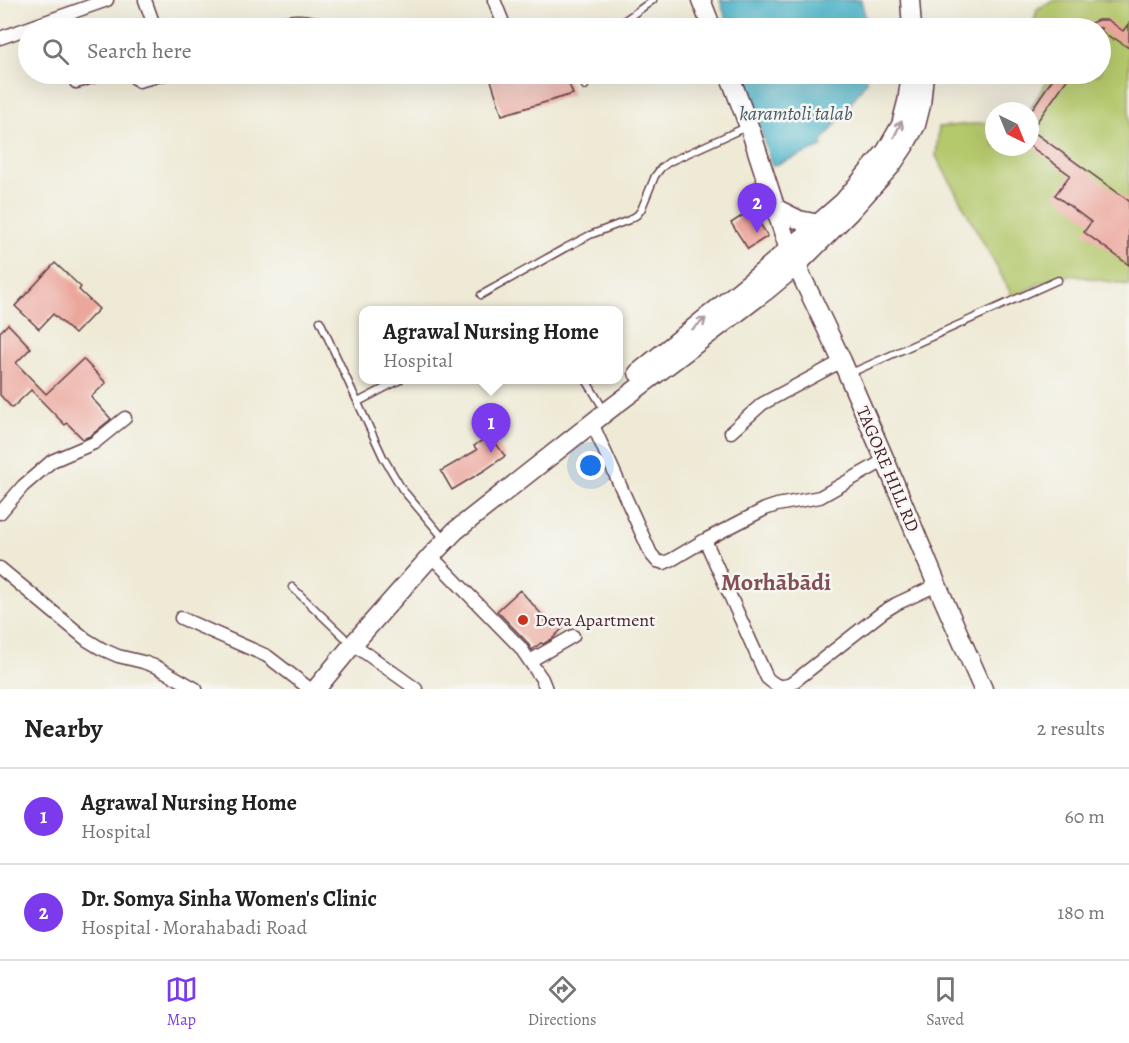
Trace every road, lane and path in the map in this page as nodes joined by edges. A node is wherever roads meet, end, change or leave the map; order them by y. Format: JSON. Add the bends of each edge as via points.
{"nodes":[{"id":1,"x":107,"y":0,"type":"edge"},
{"id":2,"x":145,"y":0,"type":"edge"},
{"id":3,"x":494,"y":0,"type":"edge"},
{"id":4,"x":652,"y":0,"type":"edge"},
{"id":5,"x":701,"y":0,"type":"edge"},
{"id":6,"x":910,"y":0,"type":"edge"},
{"id":7,"x":921,"y":0,"type":"edge"},
{"id":8,"x":56,"y":18,"type":"edge"},
{"id":9,"x":151,"y":18,"type":"edge"},
{"id":10,"x":502,"y":18,"type":"edge"},
{"id":11,"x":628,"y":18,"type":"edge"},
{"id":12,"x":708,"y":18,"type":"edge"},
{"id":13,"x":911,"y":18,"type":"edge"},
{"id":14,"x":922,"y":18,"type":"edge"},
{"id":15,"x":18,"y":32,"type":"edge"},
{"id":16,"x":0,"y":38,"type":"edge"},
{"id":17,"x":733,"y":84,"type":"edge"},
{"id":18,"x":910,"y":84,"type":"edge"},
{"id":19,"x":923,"y":84,"type":"edge"},
{"id":20,"x":748,"y":125,"type":"junction"},
{"id":21,"x":775,"y":208,"type":"junction"},
{"id":22,"x":819,"y":224,"type":"junction"},
{"id":23,"x":793,"y":258,"type":"junction"},
{"id":24,"x":1058,"y":280,"type":"dead end"},
{"id":25,"x":481,"y":295,"type":"dead end"},
{"id":26,"x":320,"y":321,"type":"dead end"},
{"id":27,"x":844,"y":368,"type":"junction"},
{"id":28,"x":392,"y":384,"type":"edge"},
{"id":29,"x":588,"y":384,"type":"edge"},
{"id":30,"x":358,"y":402,"type":"junction"},
{"id":31,"x":600,"y":403,"type":"junction"},
{"id":32,"x":124,"y":418,"type":"dead end"},
{"id":33,"x":592,"y":423,"type":"junction"},
{"id":34,"x":731,"y":432,"type":"dead end"},
{"id":35,"x":885,"y":460,"type":"junction"},
{"id":36,"x":0,"y":513,"type":"edge"},
{"id":37,"x":440,"y":534,"type":"junction"},
{"id":38,"x":705,"y":540,"type":"junction"},
{"id":39,"x":431,"y":556,"type":"junction"},
{"id":40,"x":0,"y":568,"type":"edge"},
{"id":41,"x":937,"y":585,"type":"junction"},
{"id":42,"x":292,"y":587,"type":"dead end"},
{"id":43,"x":182,"y":618,"type":"dead end"},
{"id":44,"x":573,"y":636,"type":"dead end"},
{"id":45,"x":349,"y":640,"type":"junction"},
{"id":46,"x":530,"y":661,"type":"junction"},
{"id":47,"x":308,"y":688,"type":"edge"},
{"id":48,"x":196,"y":689,"type":"edge"},
{"id":49,"x":416,"y":689,"type":"edge"},
{"id":50,"x":546,"y":689,"type":"edge"},
{"id":51,"x":983,"y":689,"type":"edge"}],
"edges":[{"from":1,"to":8,"type":"street"},
{"from":2,"to":9,"type":"street"},
{"from":3,"to":10,"type":"street"},
{"from":4,"to":11,"type":"lane"},
{"from":5,"to":12,"type":"main road"},
{"from":6,"to":13,"type":"main road"},
{"from":7,"to":14,"type":"main road"},
{"from":15,"to":16,"type":"street"},
{"from":17,"to":20,"type":"main road","name":"TAGORE HILL RD"},
{"from":22,"to":18,"type":"main road","one_way":true,"via":[[843,202],[885,151],[901,125]]},
{"from":19,"to":23,"type":"main road","via":[[915,125],[891,166],[849,213]]},
{"from":20,"to":21,"type":"main road","name":"TAGORE HILL RD"},
{"from":20,"to":25,"type":"lane","via":[[661,168],[641,210],[629,220],[573,243]]},
{"from":21,"to":22,"type":"main road","via":[[799,220]]},
{"from":21,"to":23,"type":"main road","name":"TAGORE HILL RD"},
{"from":22,"to":23,"type":"main road"},
{"from":23,"to":27,"type":"main road","name":"TAGORE HILL RD"},
{"from":31,"to":23,"type":"main road","one_way":true},
{"from":23,"to":33,"type":"main road","via":[[767,291]]},
{"from":24,"to":27,"type":"lane"},
{"from":26,"to":30,"type":"lane"},
{"from":27,"to":34,"type":"street","via":[[762,404]]},
{"from":27,"to":35,"type":"main road","name":"TAGORE HILL RD"},
{"from":28,"to":30,"type":"lane"},
{"from":29,"to":31,"type":"lane"},
{"from":30,"to":37,"type":"lane","via":[[393,475]]},
{"from":31,"to":37,"type":"main road"},
{"from":32,"to":36,"type":"street","via":[[94,443],[52,461]]},
{"from":33,"to":38,"type":"street","via":[[657,561],[664,563]]},
{"from":33,"to":39,"type":"main road","via":[[455,531]]},
{"from":35,"to":38,"type":"street","via":[[820,497],[765,509]]},
{"from":35,"to":41,"type":"main road","name":"TAGORE HILL RD"},
{"from":37,"to":45,"type":"main road","via":[[363,615]]},
{"from":38,"to":41,"type":"street","via":[[767,678],[784,687],[883,612]]},
{"from":39,"to":45,"type":"main road"},
{"from":39,"to":46,"type":"street"},
{"from":40,"to":48,"type":"street","via":[[87,640],[118,656],[157,667]]},
{"from":41,"to":51,"type":"main road","name":"TAGORE HILL RD"},
{"from":42,"to":45,"type":"lane"},
{"from":43,"to":47,"type":"street","via":[[267,656]]},
{"from":44,"to":46,"type":"street"},
{"from":45,"to":47,"type":"main road"},
{"from":45,"to":49,"type":"street"},
{"from":46,"to":50,"type":"street"}]}
